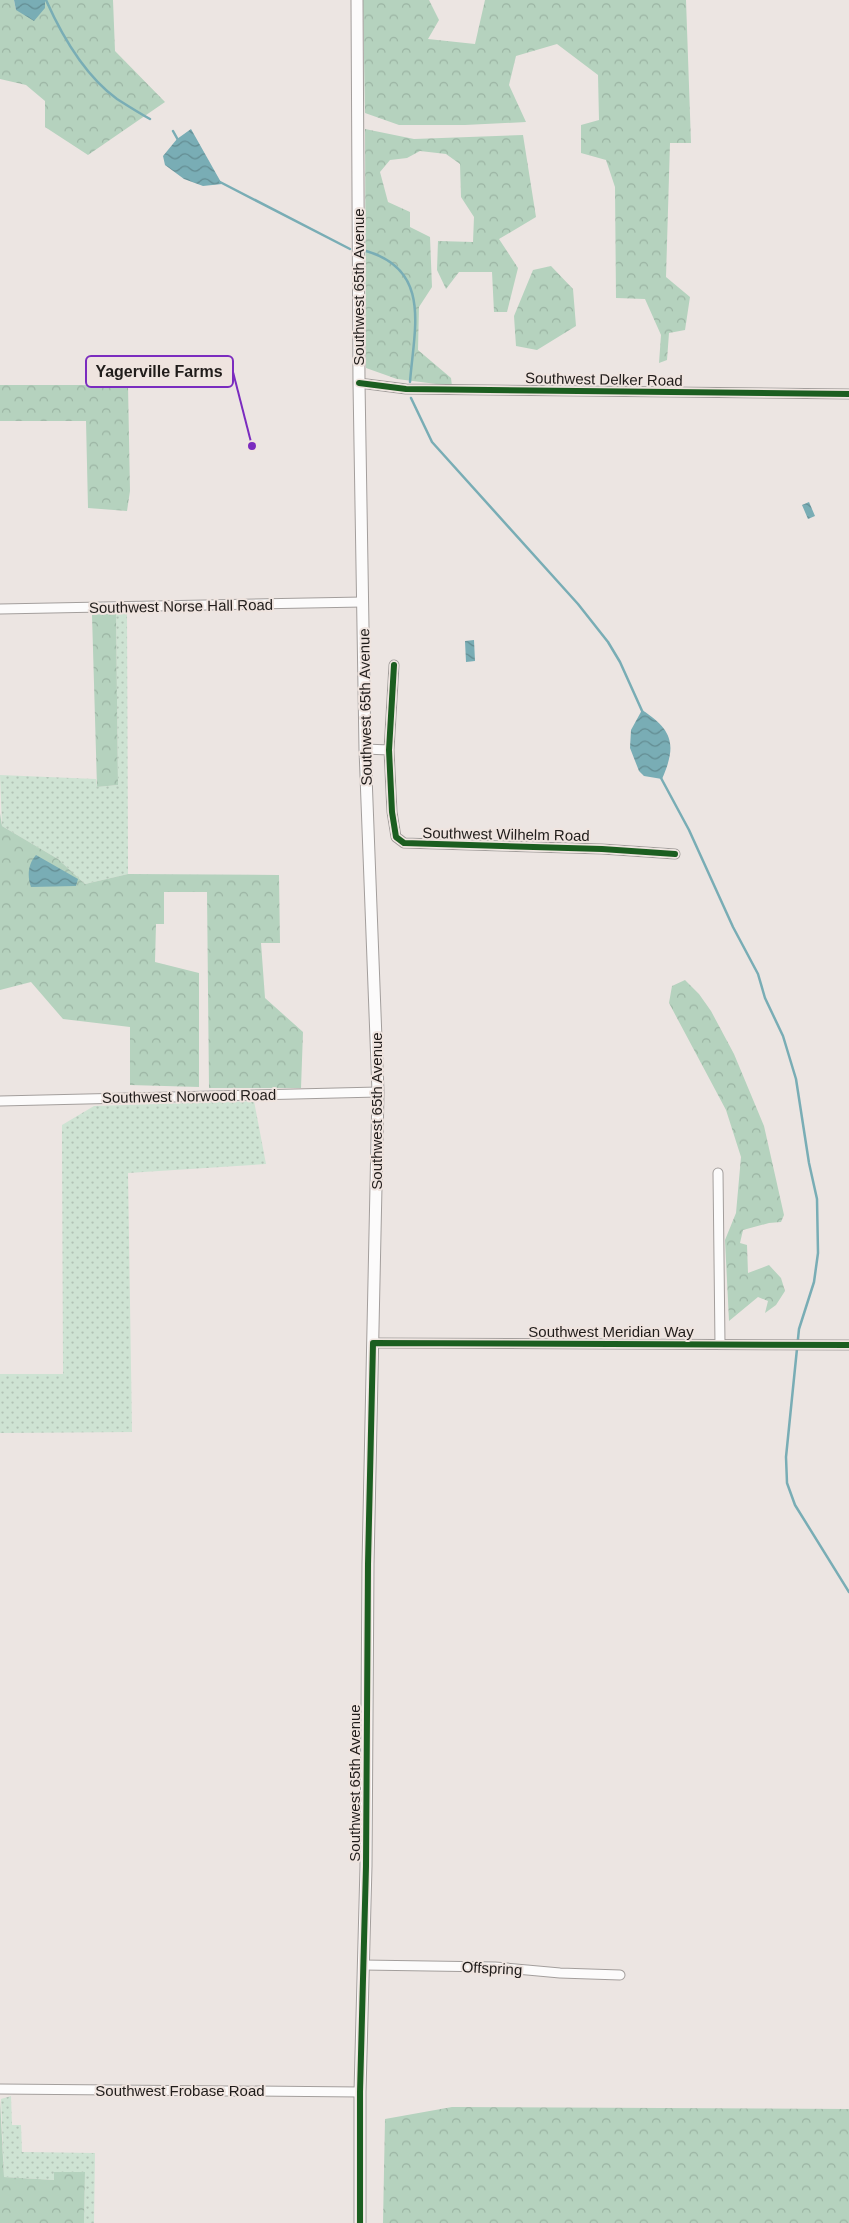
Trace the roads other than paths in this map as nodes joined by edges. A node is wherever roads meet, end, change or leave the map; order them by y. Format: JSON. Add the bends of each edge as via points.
{"nodes":[{"id":1,"x":356,"y":0,"type":"edge"},
{"id":2,"x":359,"y":383,"type":"junction"},
{"id":3,"x":849,"y":394,"type":"edge"},
{"id":4,"x":363,"y":602,"type":"junction"},
{"id":5,"x":0,"y":609,"type":"edge"},
{"id":6,"x":394,"y":665,"type":"dead end"},
{"id":7,"x":365,"y":749,"type":"junction"},
{"id":8,"x":390,"y":750,"type":"junction"},
{"id":9,"x":675,"y":854,"type":"dead end"},
{"id":10,"x":378,"y":1092,"type":"junction"},
{"id":11,"x":0,"y":1100,"type":"edge"},
{"id":12,"x":718,"y":1174,"type":"dead end"},
{"id":13,"x":373,"y":1343,"type":"junction"},
{"id":14,"x":720,"y":1344,"type":"junction"},
{"id":15,"x":849,"y":1345,"type":"edge"},
{"id":16,"x":363,"y":1965,"type":"junction"},
{"id":17,"x":620,"y":1974,"type":"dead end"},
{"id":18,"x":0,"y":2089,"type":"edge"},
{"id":19,"x":360,"y":2092,"type":"junction"},
{"id":20,"x":360,"y":2223,"type":"edge"}],
"edges":[{"from":1,"to":2,"type":"main road","name":"Southwest 65th Avenue"},
{"from":2,"to":3,"type":"street","name":"Southwest Delker Road","via":[[416,389]]},
{"from":2,"to":4,"type":"main road","name":"Southwest 65th Avenue"},
{"from":4,"to":5,"type":"street","name":"Southwest Norse Hall Road"},
{"from":4,"to":7,"type":"main road","name":"Southwest 65th Avenue"},
{"from":6,"to":8,"type":"street"},
{"from":7,"to":8,"type":"street"},
{"from":7,"to":10,"type":"main road","name":"Southwest 65th Avenue"},
{"from":8,"to":9,"type":"street","name":"Southwest Wilhelm Road","via":[[393,828],[396,837],[404,844]]},
{"from":10,"to":11,"type":"street","name":"Southwest Norwood Road"},
{"from":10,"to":13,"type":"main road","name":"Southwest 65th Avenue"},
{"from":12,"to":14,"type":"street"},
{"from":13,"to":14,"type":"street","name":"Southwest Meridian Way"},
{"from":13,"to":16,"type":"main road","name":"Southwest 65th Avenue"},
{"from":14,"to":15,"type":"street","name":"Southwest Meridian Way"},
{"from":16,"to":17,"type":"street","name":"Offspring","via":[[495,1967]]},
{"from":16,"to":19,"type":"main road","name":"Southwest 65th Avenue"},
{"from":18,"to":19,"type":"street","name":"Southwest Frobase Road"},
{"from":19,"to":20,"type":"main road","name":"Southwest 65th Avenue"}]}
